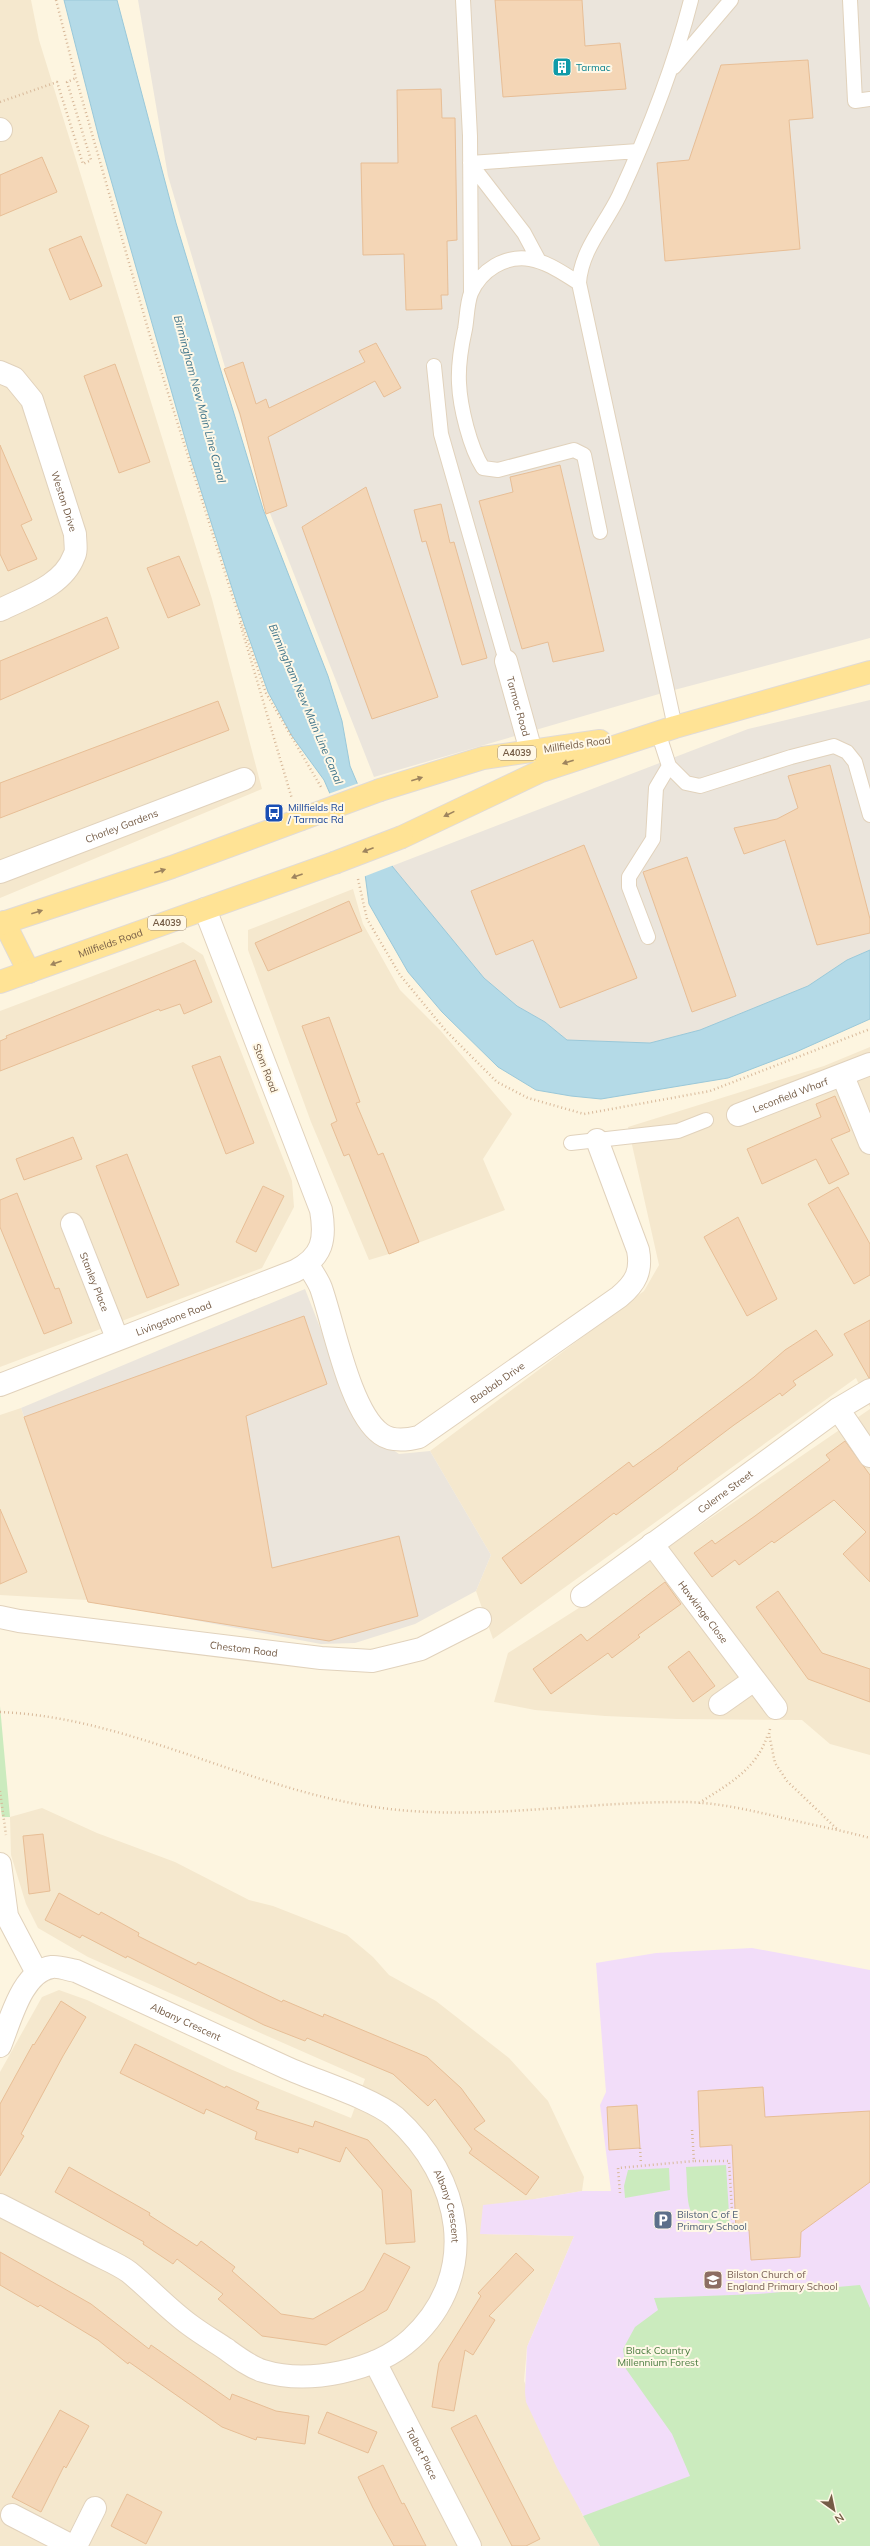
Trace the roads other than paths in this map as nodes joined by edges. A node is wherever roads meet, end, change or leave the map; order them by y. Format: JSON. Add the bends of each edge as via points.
{"nodes":[{"id":1,"x":463,"y":0,"type":"edge"},
{"id":2,"x":691,"y":0,"type":"edge"},
{"id":3,"x":731,"y":0,"type":"edge"},
{"id":4,"x":850,"y":0,"type":"edge"},
{"id":5,"x":668,"y":75,"type":"junction"},
{"id":6,"x":870,"y":99,"type":"edge"},
{"id":7,"x":638,"y":151,"type":"junction"},
{"id":8,"x":470,"y":163,"type":"junction"},
{"id":9,"x":539,"y":261,"type":"junction"},
{"id":10,"x":579,"y":283,"type":"junction"},
{"id":11,"x":471,"y":294,"type":"junction"},
{"id":12,"x":434,"y":366,"type":"dead end"},
{"id":13,"x":0,"y":372,"type":"edge"},
{"id":14,"x":600,"y":532,"type":"dead end"},
{"id":15,"x":0,"y":610,"type":"edge"},
{"id":16,"x":506,"y":661,"type":"joint"},
{"id":17,"x":870,"y":672,"type":"edge"},
{"id":18,"x":667,"y":729,"type":"junction"},
{"id":19,"x":531,"y":751,"type":"junction"},
{"id":20,"x":669,"y":766,"type":"junction"},
{"id":21,"x":542,"y":771,"type":"junction"},
{"id":22,"x":244,"y":779,"type":"dead end"},
{"id":23,"x":870,"y":815,"type":"edge"},
{"id":24,"x":0,"y":872,"type":"edge"},
{"id":25,"x":205,"y":909,"type":"junction"},
{"id":26,"x":2,"y":923,"type":"edge"},
{"id":27,"x":648,"y":937,"type":"dead end"},
{"id":28,"x":29,"y":972,"type":"junction"},
{"id":29,"x":0,"y":982,"type":"edge"},
{"id":30,"x":870,"y":1064,"type":"edge"},
{"id":31,"x":843,"y":1076,"type":"junction"},
{"id":32,"x":738,"y":1115,"type":"dead end"},
{"id":33,"x":706,"y":1120,"type":"dead end"},
{"id":34,"x":597,"y":1140,"type":"junction"},
{"id":35,"x":571,"y":1143,"type":"dead end"},
{"id":36,"x":870,"y":1143,"type":"edge"},
{"id":37,"x":72,"y":1224,"type":"dead end"},
{"id":38,"x":308,"y":1264,"type":"junction"},
{"id":39,"x":117,"y":1338,"type":"junction"},
{"id":40,"x":0,"y":1384,"type":"edge"},
{"id":41,"x":870,"y":1390,"type":"edge"},
{"id":42,"x":838,"y":1409,"type":"junction"},
{"id":43,"x":870,"y":1456,"type":"edge"},
{"id":44,"x":652,"y":1544,"type":"junction"},
{"id":45,"x":582,"y":1596,"type":"dead end"},
{"id":46,"x":0,"y":1617,"type":"edge"},
{"id":47,"x":480,"y":1619,"type":"dead end"},
{"id":48,"x":754,"y":1680,"type":"junction"},
{"id":49,"x":720,"y":1704,"type":"dead end"},
{"id":50,"x":776,"y":1708,"type":"road end"},
{"id":51,"x":0,"y":1864,"type":"edge"},
{"id":52,"x":38,"y":1972,"type":"junction"},
{"id":53,"x":0,"y":2046,"type":"edge"},
{"id":54,"x":0,"y":2205,"type":"edge"},
{"id":55,"x":375,"y":2362,"type":"junction"},
{"id":56,"x":95,"y":2508,"type":"dead end"},
{"id":57,"x":12,"y":2515,"type":"dead end"},
{"id":58,"x":72,"y":2546,"type":"edge"},
{"id":59,"x":76,"y":2546,"type":"edge"},
{"id":60,"x":470,"y":2546,"type":"edge"}],
"edges":[{"from":1,"to":8,"type":"lane"},
{"from":2,"to":5,"type":"lane","via":[[682,37]]},
{"from":3,"to":5,"type":"lane"},
{"from":4,"to":6,"type":"lane","via":[[855,101]]},
{"from":5,"to":7,"type":"lane"},
{"from":7,"to":8,"type":"lane"},
{"from":7,"to":10,"type":"lane","via":[[618,198],[588,250],[580,270]]},
{"from":8,"to":9,"type":"lane","via":[[524,233]]},
{"from":8,"to":11,"type":"lane"},
{"from":9,"to":10,"type":"lane"},
{"from":9,"to":11,"type":"lane","via":[[512,259],[495,266],[482,276]]},
{"from":10,"to":18,"type":"lane"},
{"from":11,"to":14,"type":"lane","via":[[460,357],[459,384],[462,408],[479,462],[483,468],[498,470],[574,450],[579,452],[584,455]]},
{"from":12,"to":16,"type":"lane","via":[[441,434]]},
{"from":13,"to":15,"type":"street","name":"Weston Drive","via":[[14,378],[32,400],[75,534],[75,556],[62,575],[46,587]]},
{"from":16,"to":19,"type":"street","name":"Tarmac Road"},
{"from":17,"to":18,"type":"main road","name":"Millfields Road","number":"A4039"},
{"from":18,"to":19,"type":"main road","name":"Millfields Road","number":"A4039"},
{"from":18,"to":20,"type":"lane"},
{"from":18,"to":21,"type":"main road","name":"Millfields Road","number":"A4039","one_way":true},
{"from":19,"to":21,"type":"main road"},
{"from":26,"to":19,"type":"main road","name":"Millfields Road","number":"A4039","one_way":true,"bridge":true,"via":[[172,867],[380,790],[483,758]]},
{"from":20,"to":23,"type":"lane","via":[[686,783],[700,786],[834,746],[847,752],[855,762]]},
{"from":20,"to":27,"type":"lane","via":[[656,788],[653,839],[629,877],[629,887]]},
{"from":21,"to":25,"type":"main road","name":"Millfields Road","number":"A4039","one_way":true,"bridge":true,"via":[[402,837]]},
{"from":22,"to":24,"type":"street","name":"Chorley Gardens"},
{"from":25,"to":28,"type":"main road","name":"Millfields Road","number":"A4039","one_way":true},
{"from":25,"to":38,"type":"street","name":"Stom Road","via":[[321,1210],[324,1228],[321,1246]]},
{"from":26,"to":28,"type":"main road"},
{"from":28,"to":29,"type":"main road","name":"Millfields Road","number":"A4039"},
{"from":30,"to":31,"type":"street","name":"Leconfield Wharf"},
{"from":31,"to":32,"type":"street","name":"Leconfield Wharf"},
{"from":31,"to":36,"type":"street"},
{"from":33,"to":34,"type":"lane","via":[[678,1131]]},
{"from":34,"to":35,"type":"lane"},
{"from":34,"to":38,"type":"street","name":"Baobab Drive","via":[[638,1250],[638,1275],[630,1288],[619,1297],[419,1437],[408,1440],[394,1439],[381,1435],[370,1423],[355,1394],[321,1287]]},
{"from":37,"to":39,"type":"street","name":"Stanley Place"},
{"from":38,"to":39,"type":"street","name":"Livingstone Road"},
{"from":39,"to":40,"type":"street","name":"Livingstone Road"},
{"from":41,"to":42,"type":"street","name":"Colerne Street"},
{"from":42,"to":43,"type":"street"},
{"from":42,"to":44,"type":"street","name":"Colerne Street"},
{"from":44,"to":45,"type":"street","name":"Colerne Street"},
{"from":44,"to":48,"type":"street","name":"Hawkinge Close"},
{"from":46,"to":47,"type":"street","name":"Chestom Road","via":[[306,1656],[372,1661],[421,1649]]},
{"from":48,"to":49,"type":"street"},
{"from":48,"to":50,"type":"street","name":"Hawkinge Close"},
{"from":51,"to":52,"type":"street","via":[[7,1916]]},
{"from":52,"to":53,"type":"street","via":[[25,1986]]},
{"from":52,"to":55,"type":"street","name":"Albany Crescent","via":[[52,1967],[76,1970],[373,2104],[393,2116],[417,2141],[435,2166],[455,2216],[454,2268],[438,2306],[410,2340]]},
{"from":54,"to":55,"type":"street","name":"Albany Crescent","via":[[127,2271],[189,2325],[262,2371],[297,2377],[328,2375]]},
{"from":55,"to":60,"type":"street","name":"Talbot Place"},
{"from":56,"to":59,"type":"street"},
{"from":57,"to":58,"type":"street"}]}
